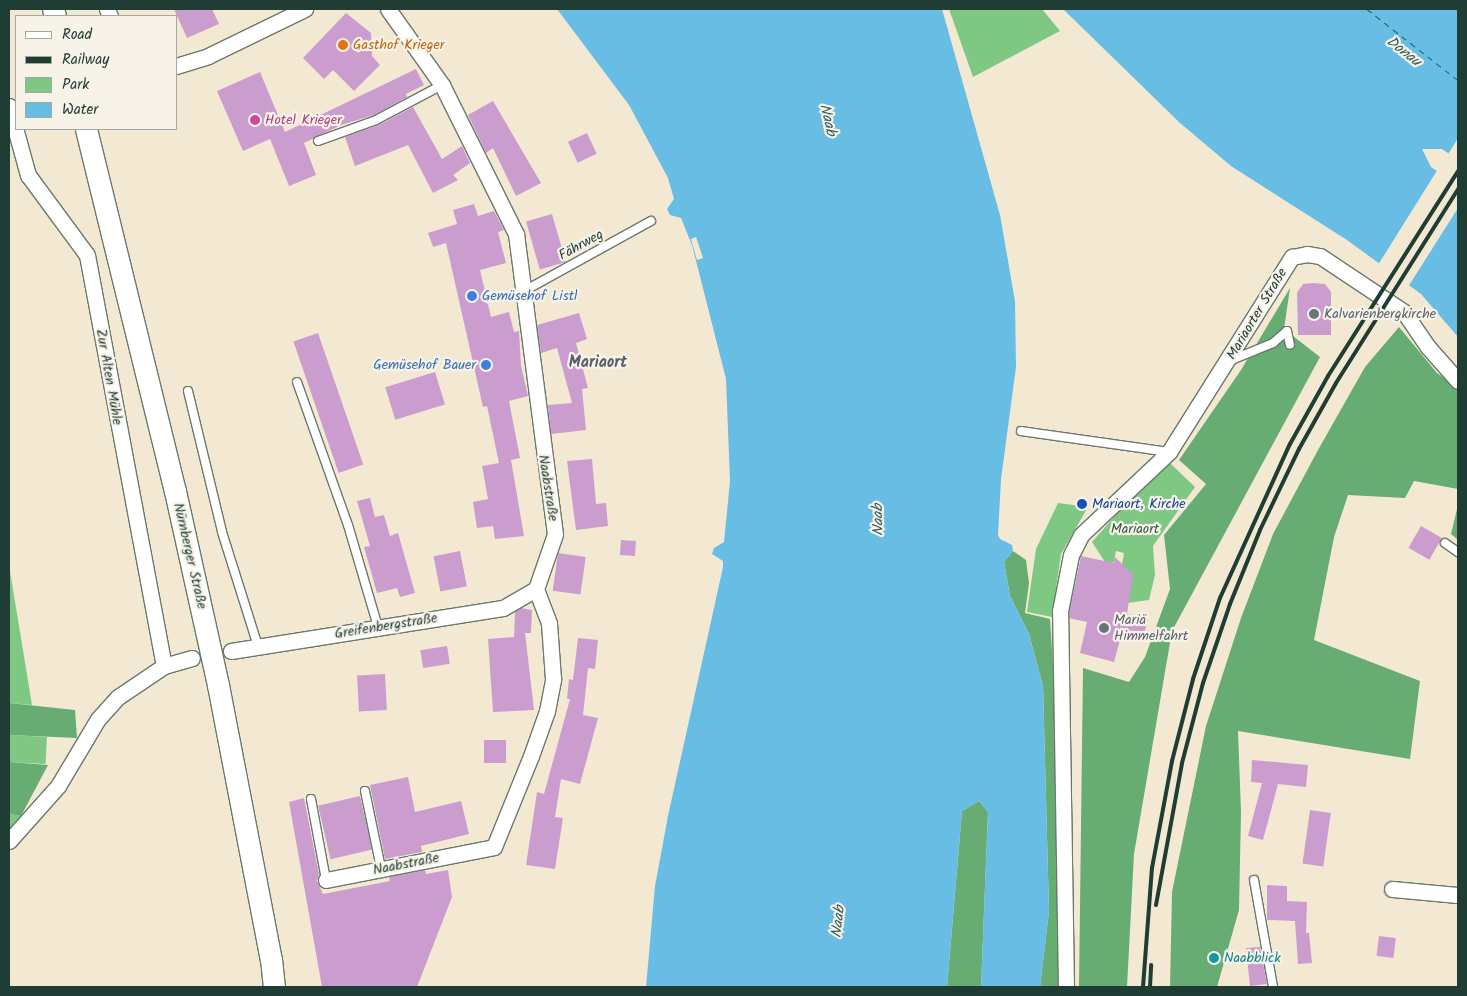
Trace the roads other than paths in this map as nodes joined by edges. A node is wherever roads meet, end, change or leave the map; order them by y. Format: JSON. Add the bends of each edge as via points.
{"nodes":[{"id":1,"x":305,"y":9,"type":"edge"},
{"id":2,"x":388,"y":9,"type":"edge"},
{"id":3,"x":178,"y":65,"type":"edge"},
{"id":4,"x":442,"y":85,"type":"junction"},
{"id":5,"x":9,"y":106,"type":"edge"},
{"id":6,"x":13,"y":120,"type":"edge"},
{"id":7,"x":16,"y":130,"type":"edge"},
{"id":8,"x":86,"y":130,"type":"edge"},
{"id":9,"x":318,"y":141,"type":"dead end"},
{"id":10,"x":651,"y":221,"type":"dead end"},
{"id":11,"x":524,"y":291,"type":"junction"},
{"id":12,"x":1290,"y":345,"type":"dead end"},
{"id":13,"x":1229,"y":361,"type":"junction"},
{"id":14,"x":1458,"y":381,"type":"edge"},
{"id":15,"x":297,"y":382,"type":"dead end"},
{"id":16,"x":188,"y":391,"type":"dead end"},
{"id":17,"x":1020,"y":431,"type":"dead end"},
{"id":18,"x":1168,"y":452,"type":"junction"},
{"id":19,"x":1445,"y":543,"type":"dead end"},
{"id":20,"x":1458,"y":552,"type":"edge"},
{"id":21,"x":536,"y":589,"type":"junction"},
{"id":22,"x":378,"y":627,"type":"junction"},
{"id":23,"x":258,"y":646,"type":"junction"},
{"id":24,"x":231,"y":651,"type":"dead end"},
{"id":25,"x":192,"y":658,"type":"dead end"},
{"id":26,"x":164,"y":666,"type":"junction"},
{"id":27,"x":365,"y":791,"type":"dead end"},
{"id":28,"x":311,"y":799,"type":"dead end"},
{"id":29,"x":9,"y":841,"type":"edge"},
{"id":30,"x":381,"y":868,"type":"junction"},
{"id":31,"x":326,"y":880,"type":"joint"},
{"id":32,"x":1254,"y":880,"type":"dead end"},
{"id":33,"x":1392,"y":889,"type":"dead end"},
{"id":34,"x":1458,"y":895,"type":"edge"},
{"id":35,"x":274,"y":987,"type":"edge"},
{"id":36,"x":1066,"y":987,"type":"edge"},
{"id":37,"x":1273,"y":987,"type":"edge"}],
"edges":[{"from":1,"to":3,"type":"street","via":[[208,56]]},
{"from":2,"to":4,"type":"street","name":"Naabstraße"},
{"from":4,"to":9,"type":"lane","via":[[376,120]]},
{"from":4,"to":11,"type":"street","name":"Naabstraße","via":[[516,234]]},
{"from":5,"to":6,"type":"street","name":"Zur Alten Mühle"},
{"from":7,"to":26,"type":"street","name":"Zur Alten Mühle","via":[[28,175],[87,255]]},
{"from":8,"to":35,"type":"main road","name":"Nürnberger Straße","via":[[173,481],[218,685]]},
{"from":10,"to":11,"type":"lane","name":"Fährweg"},
{"from":11,"to":21,"type":"street","name":"Naabstraße","via":[[556,534]]},
{"from":12,"to":13,"type":"lane","via":[[1287,331],[1273,343]]},
{"from":13,"to":14,"type":"street","name":"Mariaorter Straße","via":[[1292,257],[1307,254],[1320,256],[1404,312],[1428,348]]},
{"from":13,"to":18,"type":"street","name":"Mariaorter Straße"},
{"from":15,"to":22,"type":"lane","via":[[348,525]]},
{"from":16,"to":23,"type":"lane","via":[[222,532]]},
{"from":17,"to":18,"type":"lane"},
{"from":18,"to":36,"type":"street","name":"Mariaorter Straße","via":[[1081,535],[1071,555],[1060,611],[1066,793]]},
{"from":19,"to":20,"type":"lane"},
{"from":21,"to":22,"type":"street","name":"Greifenbergstraße","via":[[503,608]]},
{"from":21,"to":30,"type":"street","name":"Naabstraße","via":[[550,631],[553,679],[547,711],[494,847]]},
{"from":22,"to":23,"type":"street","name":"Greifenbergstraße"},
{"from":23,"to":24,"type":"street","name":"Greifenbergstraße"},
{"from":25,"to":26,"type":"street"},
{"from":26,"to":29,"type":"street","via":[[118,697],[98,719],[58,786]]},
{"from":27,"to":30,"type":"lane"},
{"from":28,"to":31,"type":"lane"},
{"from":30,"to":31,"type":"street","name":"Naabstraße"},
{"from":32,"to":37,"type":"lane"},
{"from":33,"to":34,"type":"street"}]}
